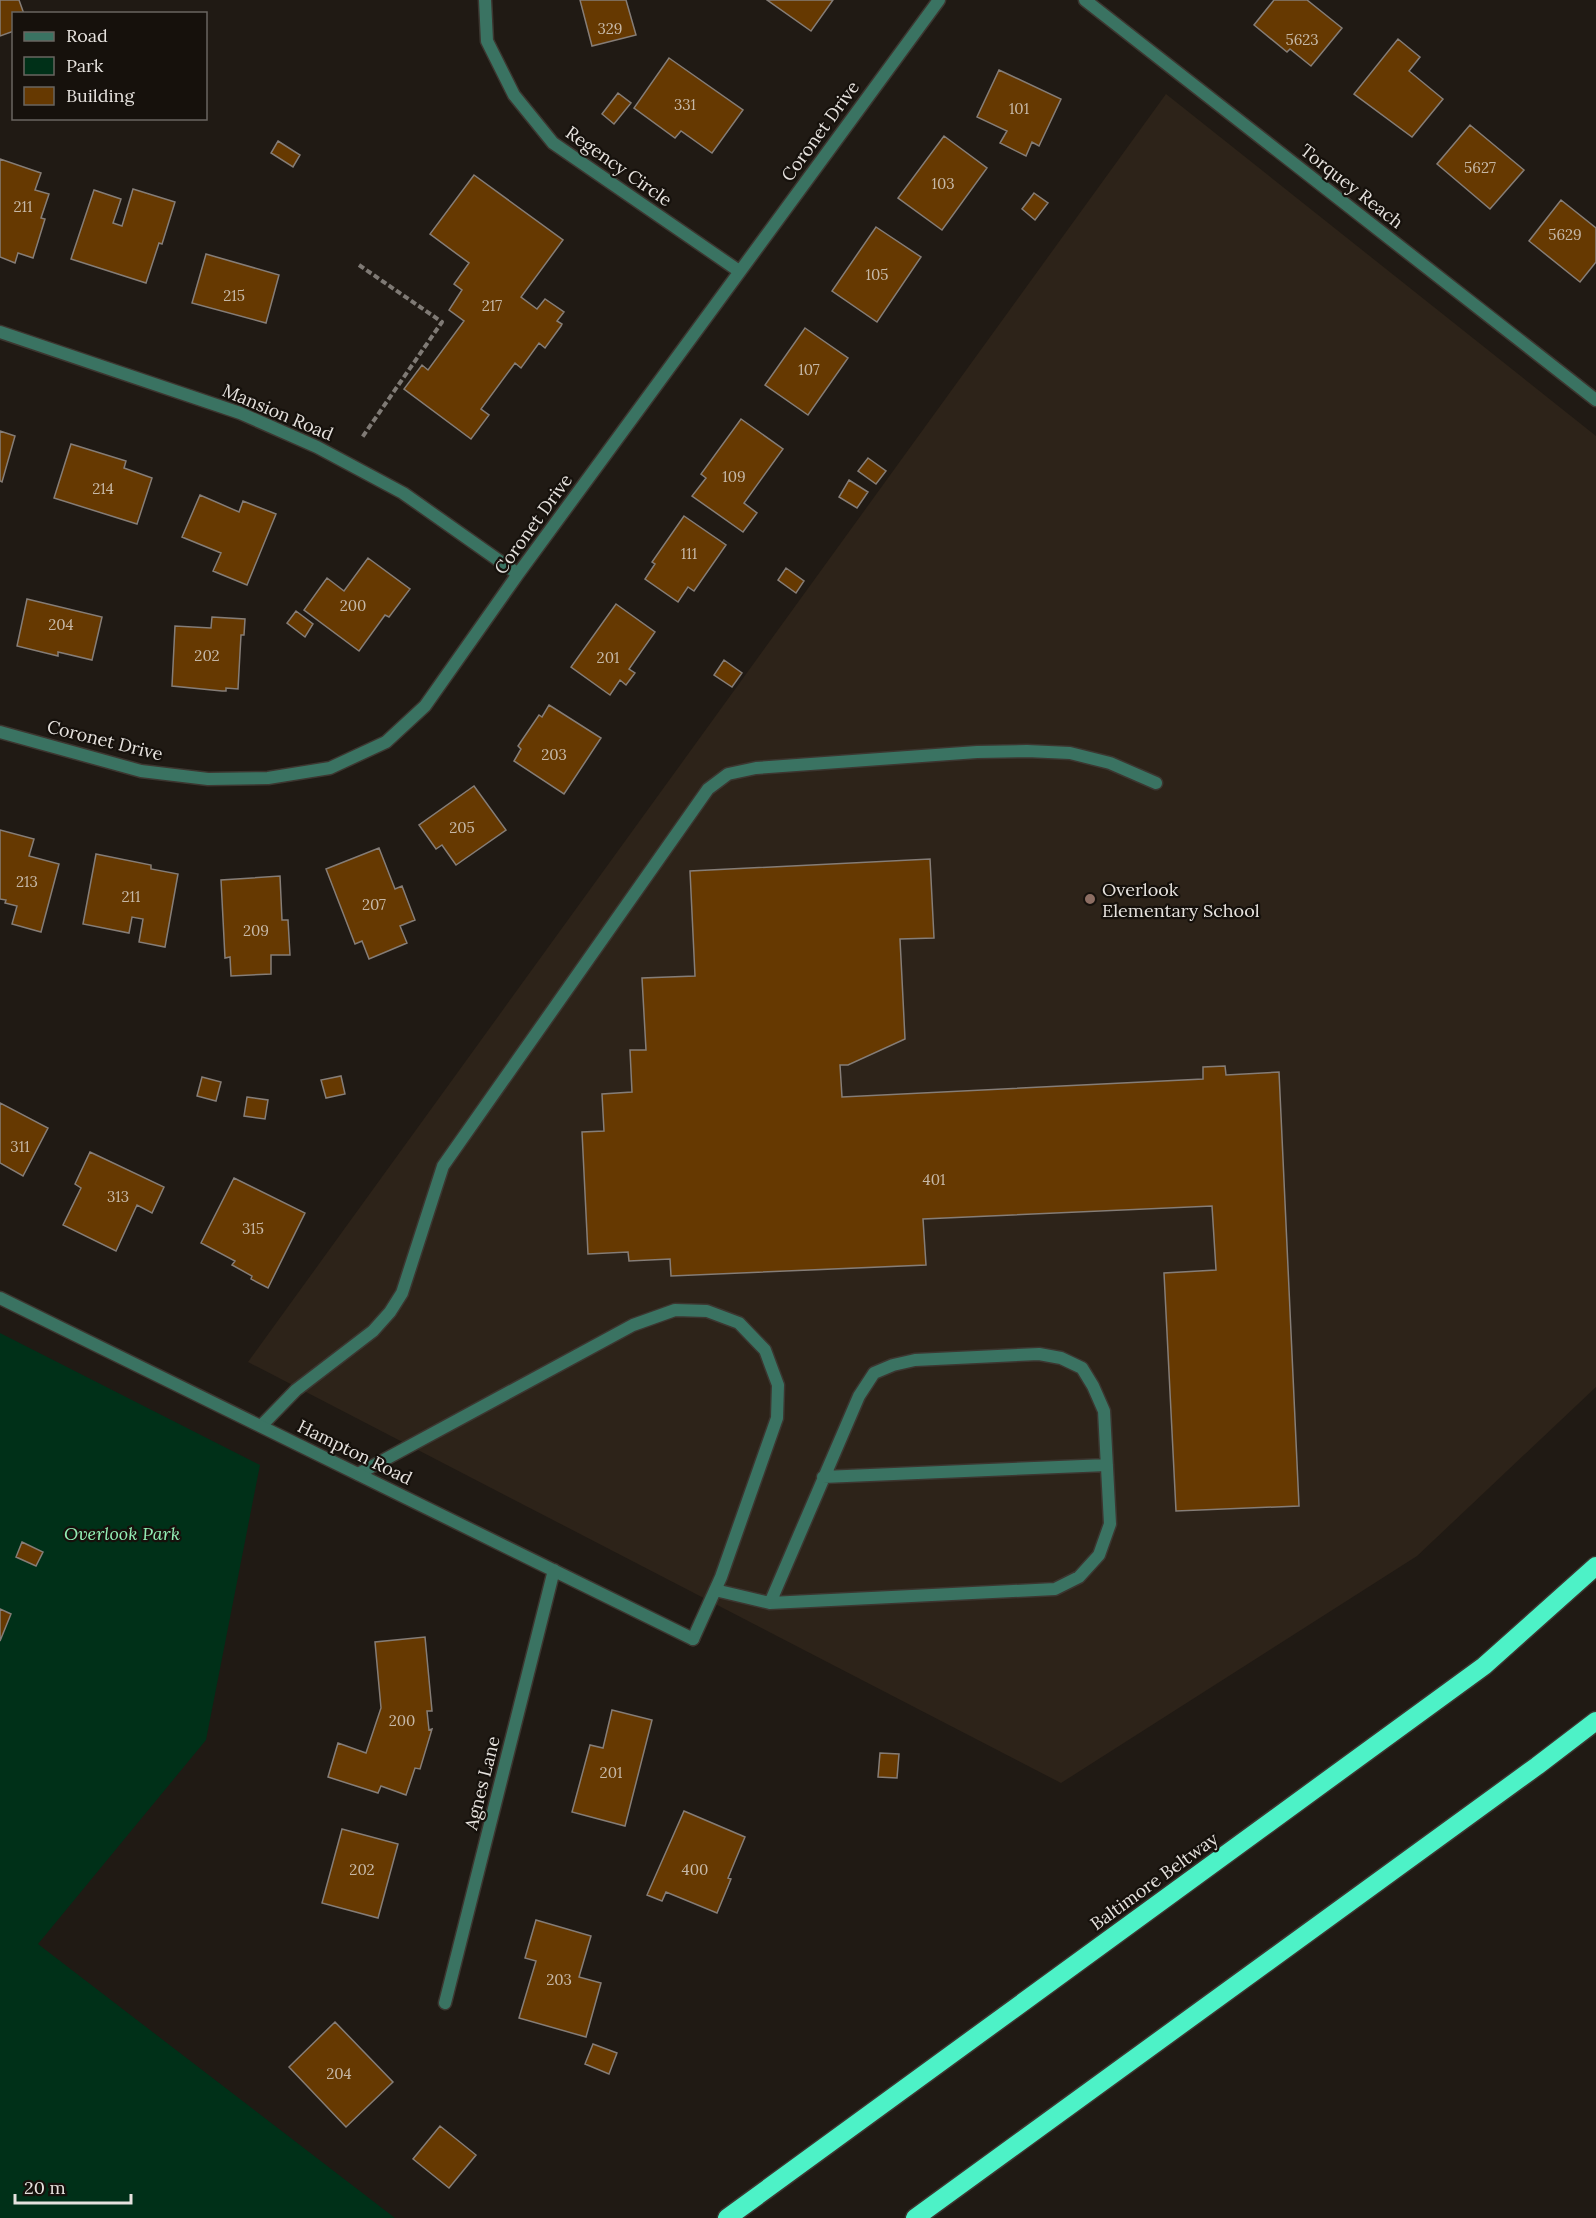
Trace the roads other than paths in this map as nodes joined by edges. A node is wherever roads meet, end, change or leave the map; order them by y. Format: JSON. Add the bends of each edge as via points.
{"nodes":[{"id":1,"x":485,"y":0,"type":"edge"},
{"id":2,"x":939,"y":0,"type":"edge"},
{"id":3,"x":1085,"y":0,"type":"edge"},
{"id":4,"x":739,"y":271,"type":"junction"},
{"id":5,"x":0,"y":332,"type":"edge"},
{"id":6,"x":1596,"y":400,"type":"edge"},
{"id":7,"x":518,"y":573,"type":"junction"},
{"id":8,"x":0,"y":732,"type":"edge"},
{"id":9,"x":1156,"y":783,"type":"dead end"},
{"id":10,"x":0,"y":1298,"type":"edge"},
{"id":11,"x":261,"y":1426,"type":"junction"},
{"id":12,"x":1107,"y":1465,"type":"junction"},
{"id":13,"x":358,"y":1474,"type":"junction"},
{"id":14,"x":823,"y":1477,"type":"junction"},
{"id":15,"x":1596,"y":1566,"type":"edge"},
{"id":16,"x":554,"y":1570,"type":"junction"},
{"id":17,"x":715,"y":1590,"type":"junction"},
{"id":18,"x":770,"y":1603,"type":"junction"},
{"id":19,"x":1596,"y":1721,"type":"edge"},
{"id":20,"x":1596,"y":1726,"type":"edge"},
{"id":21,"x":1537,"y":1766,"type":"junction"},
{"id":22,"x":445,"y":2003,"type":"dead end"},
{"id":23,"x":727,"y":2218,"type":"edge"},
{"id":24,"x":915,"y":2218,"type":"edge"}],
"edges":[{"from":1,"to":4,"type":"street","name":"Regency Circle","via":[[487,41],[514,95],[553,143]]},
{"from":2,"to":4,"type":"street","name":"Coronet Drive"},
{"from":3,"to":6,"type":"street","name":"Torquey Reach"},
{"from":4,"to":7,"type":"street","name":"Coronet Drive"},
{"from":5,"to":7,"type":"street","name":"Mansion Road","via":[[240,413],[317,447],[403,493]]},
{"from":7,"to":8,"type":"street","name":"Coronet Drive","via":[[425,706],[386,742],[330,768],[268,777],[208,779],[141,771]]},
{"from":9,"to":11,"type":"street","via":[[1110,762],[1070,753],[1027,751],[768,767],[728,774],[708,789],[443,1166],[402,1293],[390,1312],[366,1338],[296,1390]]},
{"from":10,"to":11,"type":"street","name":"Hampton Road"},
{"from":11,"to":13,"type":"street","name":"Hampton Road"},
{"from":12,"to":14,"type":"street"},
{"from":12,"to":14,"type":"street","via":[[1104,1411],[1082,1368],[1061,1358],[1028,1355],[915,1360],[874,1373],[859,1396]]},
{"from":12,"to":18,"type":"street","via":[[1110,1524],[1099,1555],[1079,1577],[1055,1589]]},
{"from":13,"to":16,"type":"street","name":"Hampton Road"},
{"from":13,"to":17,"type":"street","via":[[633,1325],[675,1310],[707,1311],[739,1323],[765,1350],[778,1385],[777,1418]]},
{"from":14,"to":18,"type":"street"},
{"from":15,"to":23,"type":"highway","name":"Baltimore Beltway","via":[[1484,1666]]},
{"from":16,"to":17,"type":"street","name":"Hampton Road","via":[[693,1639]]},
{"from":16,"to":22,"type":"street","name":"Agnes Lane"},
{"from":17,"to":18,"type":"street"},
{"from":19,"to":21,"type":"highway"},
{"from":20,"to":21,"type":"highway"},
{"from":21,"to":24,"type":"highway"}]}
